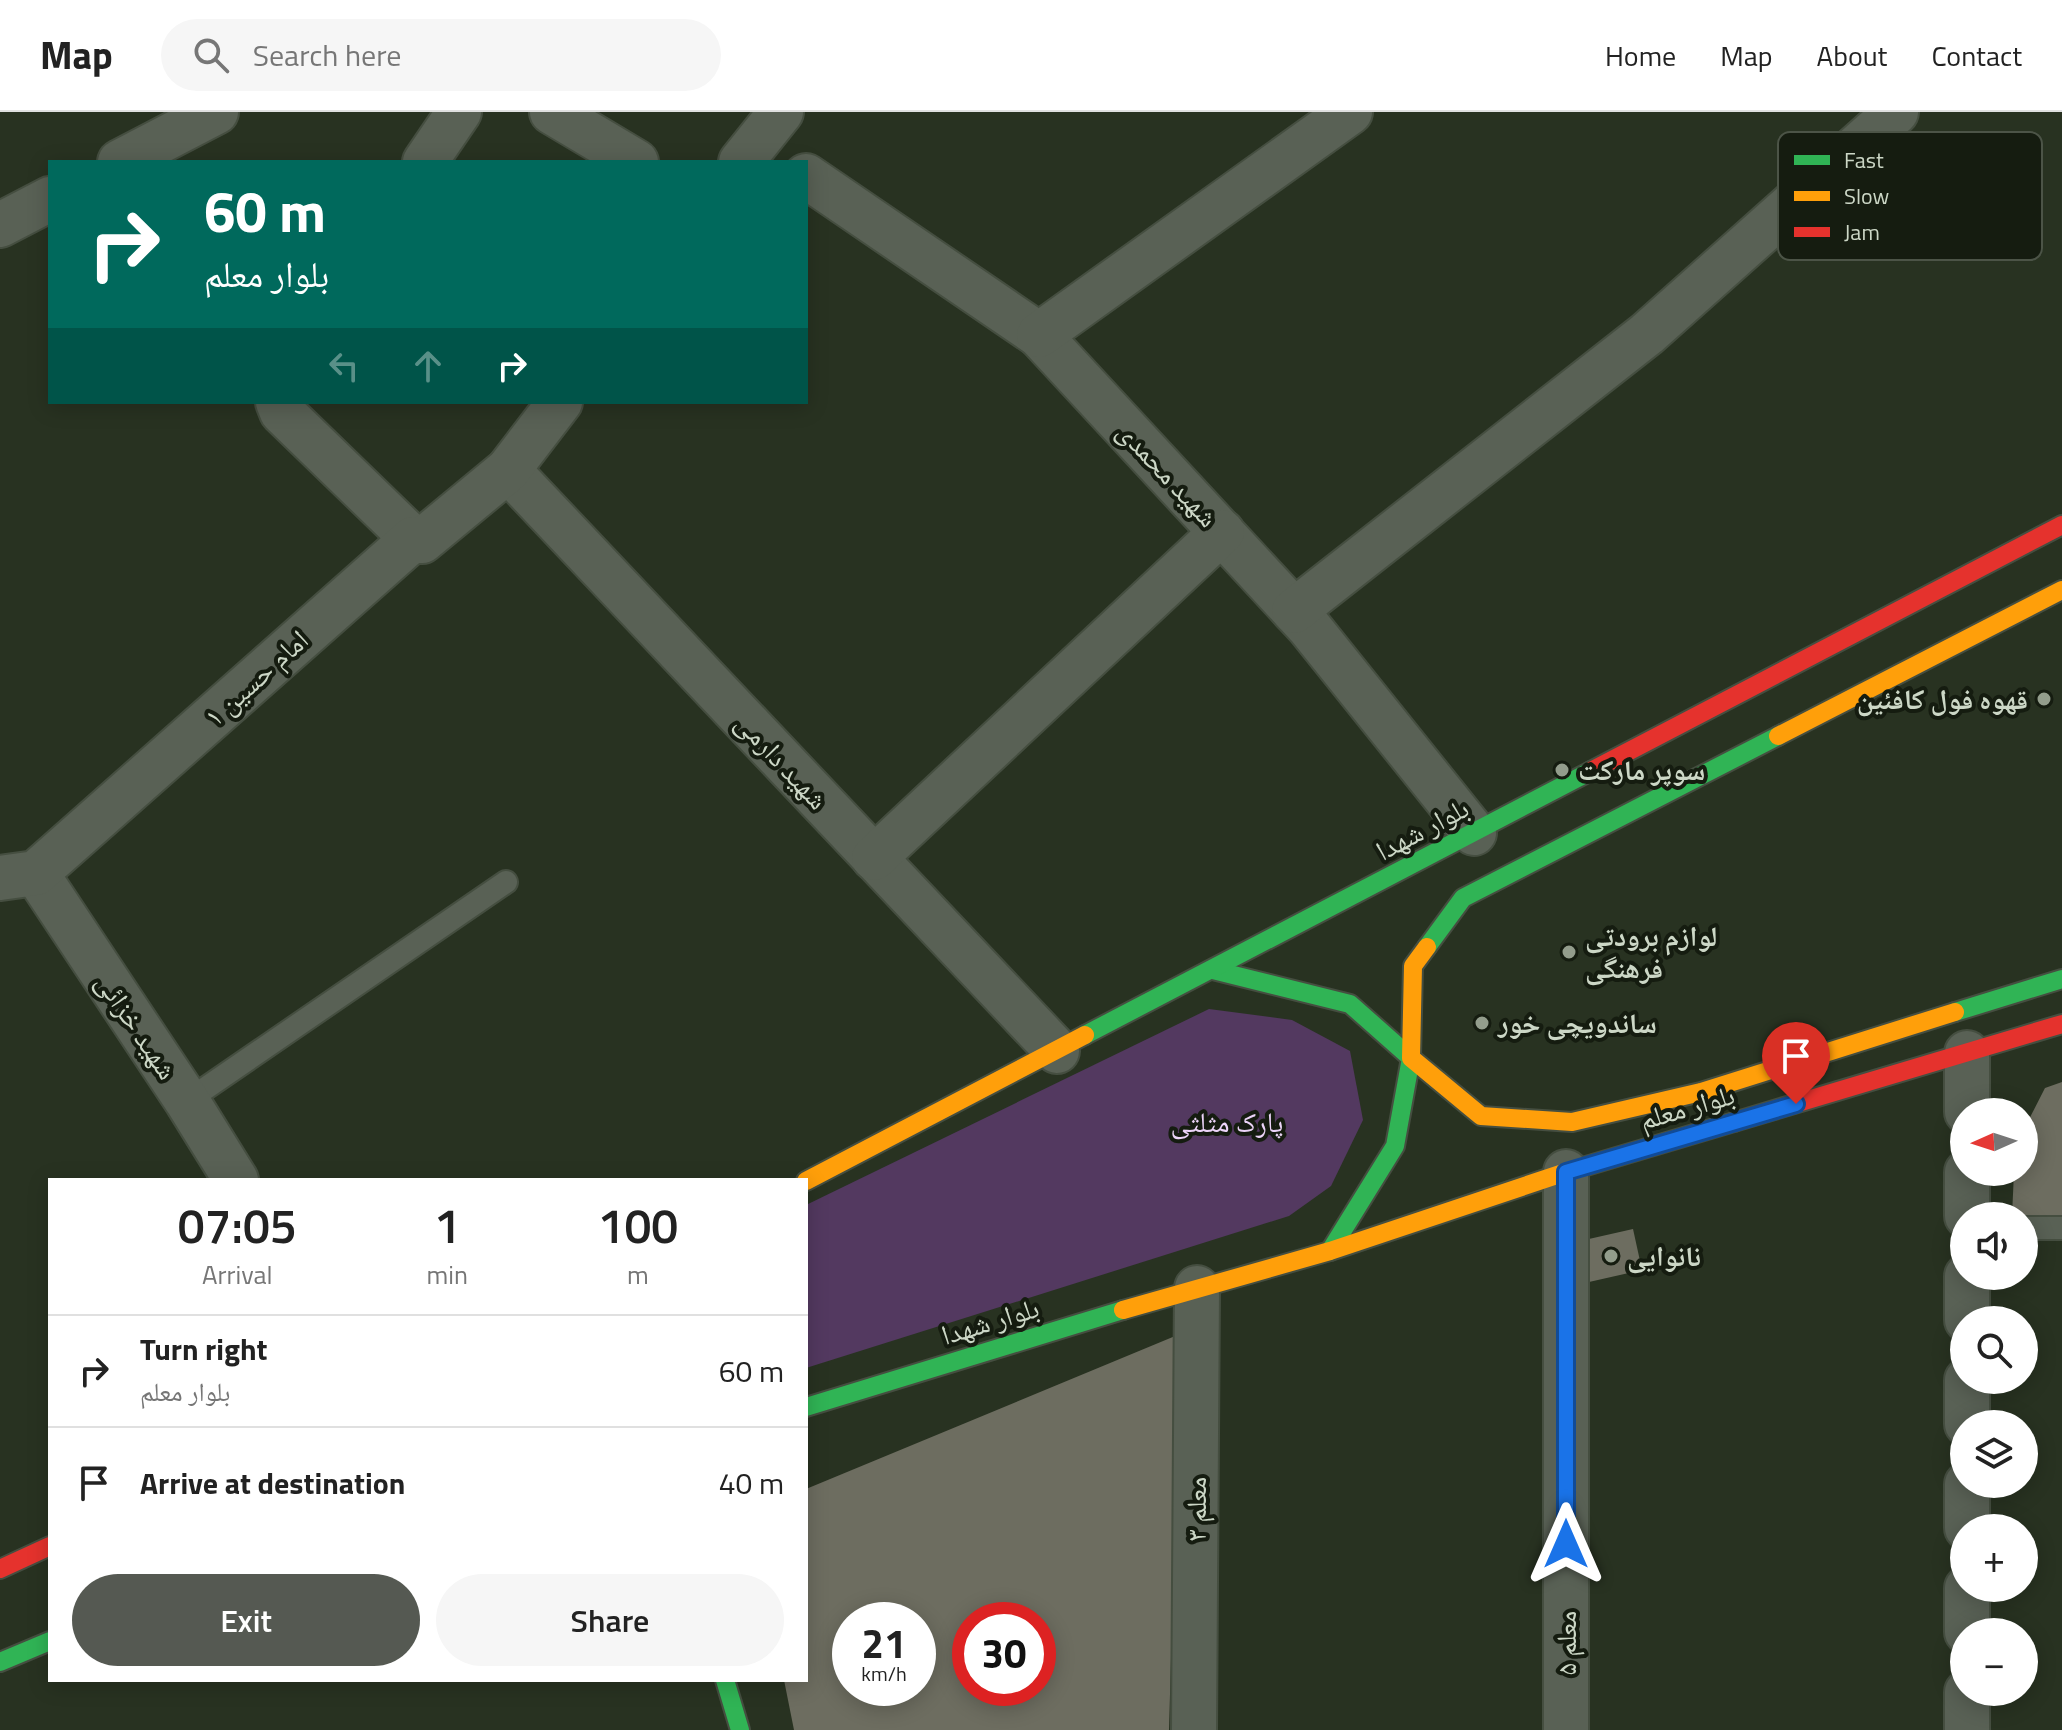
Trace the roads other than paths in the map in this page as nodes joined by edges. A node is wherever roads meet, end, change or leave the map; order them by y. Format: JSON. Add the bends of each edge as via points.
{"nodes":[{"id":1,"x":216,"y":112,"type":"edge"},
{"id":2,"x":450,"y":112,"type":"edge"},
{"id":3,"x":458,"y":112,"type":"edge"},
{"id":4,"x":552,"y":112,"type":"edge"},
{"id":5,"x":1350,"y":112,"type":"edge"},
{"id":6,"x":1896,"y":112,"type":"edge"},
{"id":7,"x":1874,"y":132,"type":"edge"},
{"id":8,"x":124,"y":160,"type":"edge"},
{"id":9,"x":426,"y":160,"type":"edge"},
{"id":10,"x":633,"y":160,"type":"edge"},
{"id":11,"x":808,"y":177,"type":"edge"},
{"id":12,"x":48,"y":200,"type":"edge"},
{"id":13,"x":1778,"y":217,"type":"edge"},
{"id":14,"x":2,"y":220,"type":"edge"},
{"id":15,"x":1039,"y":335,"type":"junction"},
{"id":16,"x":279,"y":404,"type":"edge"},
{"id":17,"x":558,"y":404,"type":"edge"},
{"id":18,"x":508,"y":470,"type":"junction"},
{"id":19,"x":2062,"y":525,"type":"edge"},
{"id":20,"x":1222,"y":532,"type":"junction"},
{"id":21,"x":413,"y":539,"type":"junction"},
{"id":22,"x":2062,"y":590,"type":"edge"},
{"id":23,"x":1294,"y":611,"type":"junction"},
{"id":24,"x":1474,"y":833,"type":"junction"},
{"id":25,"x":874,"y":858,"type":"junction"},
{"id":26,"x":18,"y":876,"type":"edge"},
{"id":27,"x":506,"y":882,"type":"dead end"},
{"id":28,"x":1213,"y":970,"type":"junction"},
{"id":29,"x":2062,"y":979,"type":"edge"},
{"id":30,"x":2062,"y":1024,"type":"edge"},
{"id":31,"x":1057,"y":1051,"type":"junction"},
{"id":32,"x":1967,"y":1053,"type":"junction"},
{"id":33,"x":1411,"y":1058,"type":"junction"},
{"id":34,"x":1967,"y":1098,"type":"edge"},
{"id":35,"x":187,"y":1101,"type":"junction"},
{"id":36,"x":1735,"y":1102,"type":"junction"},
{"id":37,"x":1566,"y":1172,"type":"junction"},
{"id":38,"x":235,"y":1178,"type":"edge"},
{"id":39,"x":808,"y":1180,"type":"edge"},
{"id":40,"x":2038,"y":1228,"type":"edge"},
{"id":41,"x":2062,"y":1228,"type":"edge"},
{"id":42,"x":1330,"y":1251,"type":"junction"},
{"id":43,"x":1197,"y":1288,"type":"junction"},
{"id":44,"x":808,"y":1406,"type":"edge"},
{"id":45,"x":48,"y":1547,"type":"edge"},
{"id":46,"x":0,"y":1569,"type":"edge"},
{"id":47,"x":48,"y":1642,"type":"edge"},
{"id":48,"x":0,"y":1662,"type":"edge"},
{"id":49,"x":726,"y":1682,"type":"edge"},
{"id":50,"x":1967,"y":1706,"type":"edge"},
{"id":51,"x":740,"y":1730,"type":"edge"},
{"id":52,"x":1194,"y":1730,"type":"edge"},
{"id":53,"x":1566,"y":1730,"type":"edge"},
{"id":54,"x":1967,"y":1730,"type":"edge"}],
"edges":[{"from":1,"to":8,"type":"street"},
{"from":2,"to":3,"type":"street"},
{"from":3,"to":9,"type":"street"},
{"from":4,"to":10,"type":"street"},
{"from":5,"to":15,"type":"street"},
{"from":6,"to":7,"type":"street"},
{"from":11,"to":15,"type":"street","name":"شهید محمدی"},
{"from":12,"to":14,"type":"street"},
{"from":13,"to":23,"type":"street","via":[[1647,334]]},
{"from":15,"to":20,"type":"street","name":"شهید محمدی"},
{"from":16,"to":21,"type":"street"},
{"from":17,"to":18,"type":"street"},
{"from":18,"to":21,"type":"street","name":"امام حسین ۱","via":[[422,541]]},
{"from":18,"to":25,"type":"street","name":"شهید دارمی"},
{"from":19,"to":24,"type":"main road","name":"بلوار شهدا","via":[[1658,744]]},
{"from":20,"to":23,"type":"street","name":"شهید محمدی"},
{"from":20,"to":25,"type":"street"},
{"from":21,"to":26,"type":"street","name":"امام حسین ۱"},
{"from":22,"to":33,"type":"main road","via":[[1677,780],[1463,898],[1413,966]]},
{"from":23,"to":24,"type":"street","name":"شهید محمدی"},
{"from":24,"to":28,"type":"main road","name":"بلوار شهدا"},
{"from":25,"to":31,"type":"street","name":"شهید دارمی"},
{"from":26,"to":35,"type":"street","name":"شهید خزائی"},
{"from":27,"to":35,"type":"lane"},
{"from":28,"to":31,"type":"main road","name":"بلوار شهدا"},
{"from":28,"to":33,"type":"main road","name":"بلوار معلم","via":[[1350,1004]]},
{"from":29,"to":36,"type":"main road","name":"بلوار معلم"},
{"from":30,"to":32,"type":"main road","name":"بلوار معلم"},
{"from":31,"to":39,"type":"main road","name":"بلوار شهدا"},
{"from":32,"to":34,"type":"street"},
{"from":32,"to":36,"type":"main road","name":"بلوار معلم"},
{"from":33,"to":36,"type":"main road","name":"بلوار معلم","via":[[1481,1116],[1572,1122]]},
{"from":33,"to":42,"type":"main road","via":[[1395,1146]]},
{"from":35,"to":38,"type":"street","name":"شهید خزائی"},
{"from":36,"to":37,"type":"main road","name":"بلوار معلم"},
{"from":37,"to":42,"type":"main road","name":"بلوار معلم"},
{"from":37,"to":53,"type":"street","name":"معلم ۵"},
{"from":40,"to":41,"type":"lane"},
{"from":42,"to":43,"type":"main road","name":"بلوار شهدا"},
{"from":43,"to":44,"type":"main road","name":"بلوار شهدا"},
{"from":43,"to":52,"type":"street","name":"معلم ۳"},
{"from":45,"to":46,"type":"main road"},
{"from":47,"to":48,"type":"main road"},
{"from":49,"to":51,"type":"main road"},
{"from":50,"to":54,"type":"street"}]}
